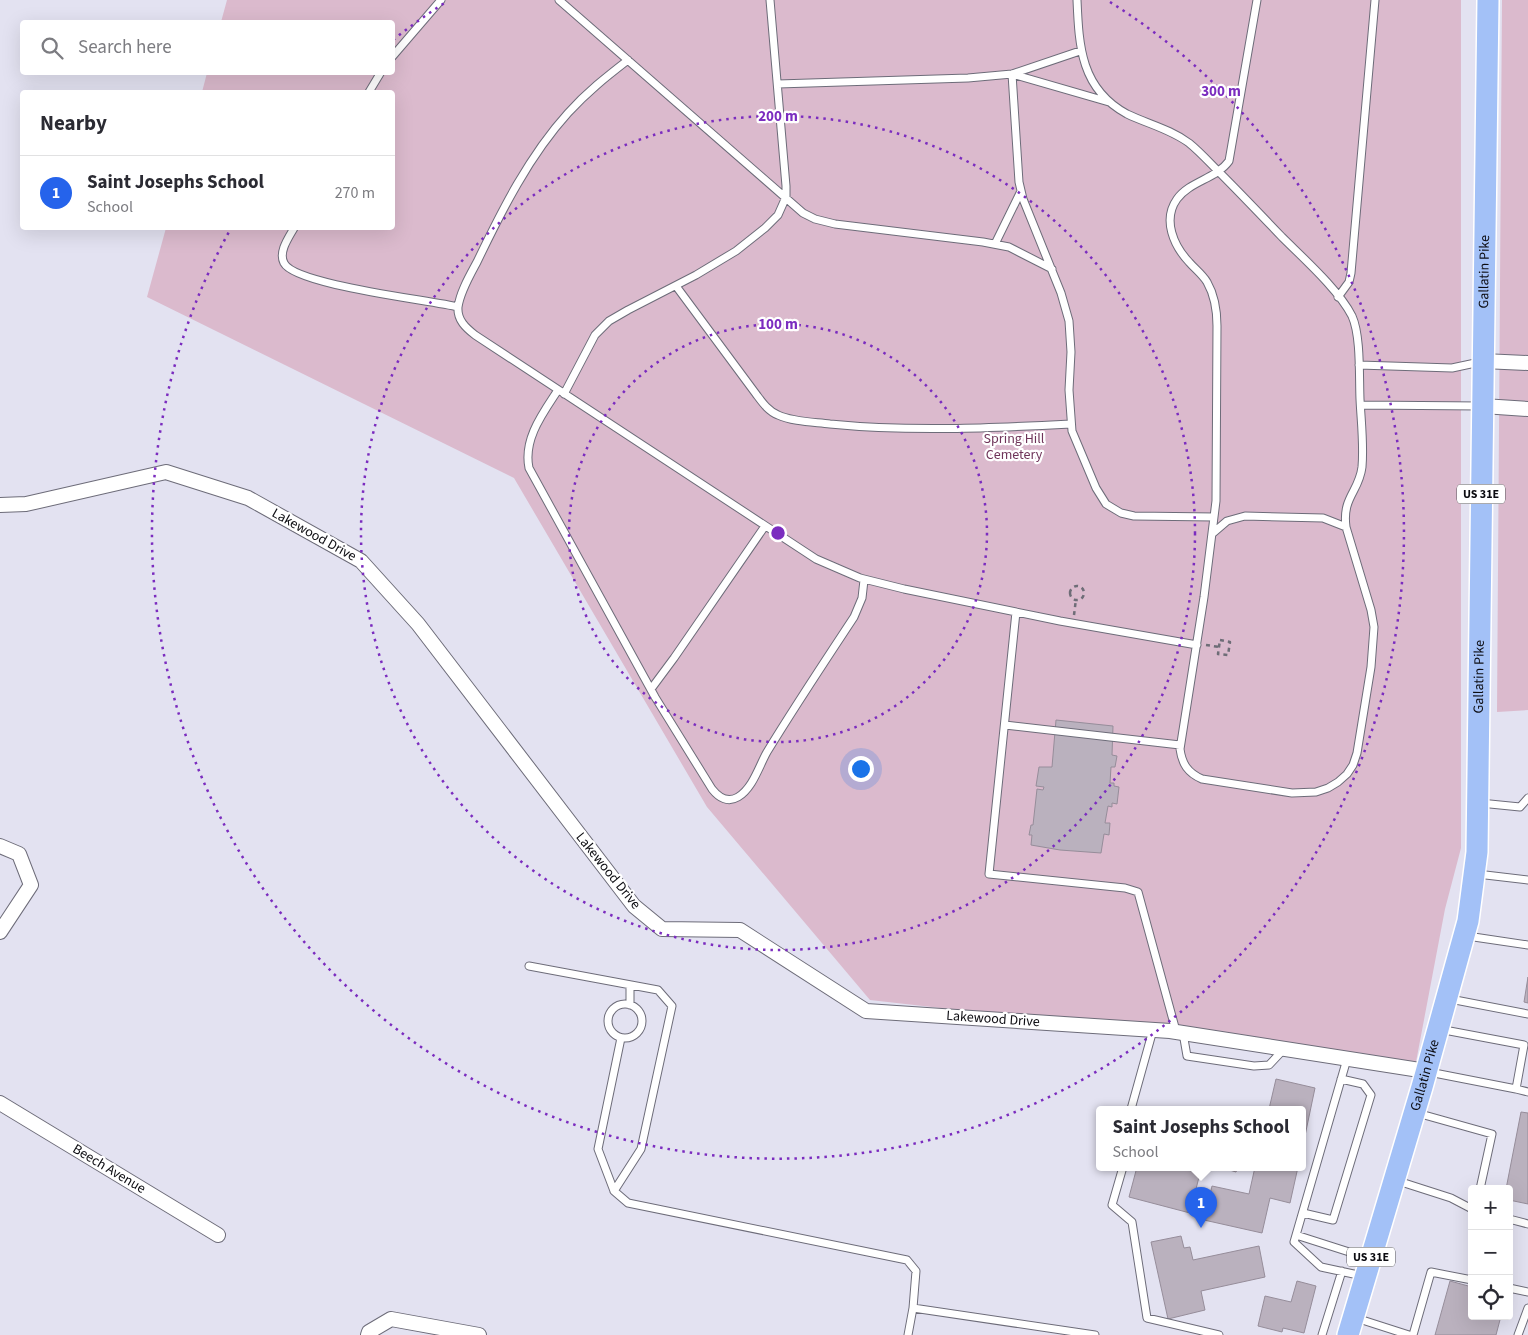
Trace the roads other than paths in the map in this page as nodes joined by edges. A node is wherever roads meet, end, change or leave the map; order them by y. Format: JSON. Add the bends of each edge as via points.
{"nodes":[{"id":1,"x":440,"y":0,"type":"edge"},
{"id":2,"x":558,"y":0,"type":"edge"},
{"id":3,"x":770,"y":0,"type":"edge"},
{"id":4,"x":1077,"y":0,"type":"edge"},
{"id":5,"x":1257,"y":0,"type":"edge"},
{"id":6,"x":1375,"y":0,"type":"edge"},
{"id":7,"x":1488,"y":0,"type":"edge"},
{"id":8,"x":1080,"y":51,"type":"junction"},
{"id":9,"x":395,"y":53,"type":"edge"},
{"id":10,"x":628,"y":60,"type":"junction"},
{"id":11,"x":1012,"y":74,"type":"junction"},
{"id":12,"x":379,"y":75,"type":"edge"},
{"id":13,"x":778,"y":84,"type":"junction"},
{"id":14,"x":370,"y":90,"type":"edge"},
{"id":15,"x":1111,"y":103,"type":"junction"},
{"id":16,"x":1218,"y":172,"type":"junction"},
{"id":17,"x":1021,"y":191,"type":"junction"},
{"id":18,"x":786,"y":197,"type":"junction"},
{"id":19,"x":293,"y":230,"type":"edge"},
{"id":20,"x":995,"y":244,"type":"junction"},
{"id":21,"x":1052,"y":269,"type":"junction"},
{"id":22,"x":676,"y":286,"type":"junction"},
{"id":23,"x":1338,"y":297,"type":"junction"},
{"id":24,"x":458,"y":307,"type":"junction"},
{"id":25,"x":1483,"y":361,"type":"junction"},
{"id":26,"x":1528,"y":363,"type":"edge"},
{"id":27,"x":1359,"y":365,"type":"junction"},
{"id":28,"x":561,"y":392,"type":"junction"},
{"id":29,"x":1361,"y":405,"type":"junction"},
{"id":30,"x":1482,"y":406,"type":"junction"},
{"id":31,"x":1528,"y":408,"type":"edge"},
{"id":32,"x":1071,"y":424,"type":"junction"},
{"id":33,"x":0,"y":505,"type":"edge"},
{"id":34,"x":1214,"y":517,"type":"junction"},
{"id":35,"x":765,"y":526,"type":"junction"},
{"id":36,"x":1346,"y":527,"type":"junction"},
{"id":37,"x":1212,"y":533,"type":"junction"},
{"id":38,"x":864,"y":580,"type":"junction"},
{"id":39,"x":1016,"y":612,"type":"junction"},
{"id":40,"x":1197,"y":645,"type":"junction"},
{"id":41,"x":651,"y":689,"type":"junction"},
{"id":42,"x":1005,"y":725,"type":"junction"},
{"id":43,"x":1180,"y":745,"type":"junction"},
{"id":44,"x":1528,"y":798,"type":"edge"},
{"id":45,"x":1478,"y":802,"type":"junction"},
{"id":46,"x":0,"y":846,"type":"edge"},
{"id":47,"x":1474,"y":874,"type":"junction"},
{"id":48,"x":1528,"y":880,"type":"edge"},
{"id":49,"x":0,"y":932,"type":"edge"},
{"id":50,"x":1464,"y":936,"type":"junction"},
{"id":51,"x":1528,"y":945,"type":"edge"},
{"id":52,"x":529,"y":966,"type":"dead end"},
{"id":53,"x":630,"y":985,"type":"junction"},
{"id":54,"x":1446,"y":998,"type":"junction"},
{"id":55,"x":630,"y":1005,"type":"junction"},
{"id":56,"x":1528,"y":1014,"type":"edge"},
{"id":57,"x":1438,"y":1029,"type":"junction"},
{"id":58,"x":1153,"y":1030,"type":"junction"},
{"id":59,"x":1180,"y":1032,"type":"junction"},
{"id":60,"x":621,"y":1038,"type":"junction"},
{"id":61,"x":1526,"y":1045,"type":"edge"},
{"id":62,"x":1284,"y":1048,"type":"junction"},
{"id":63,"x":1347,"y":1059,"type":"junction"},
{"id":64,"x":1426,"y":1071,"type":"junction"},
{"id":65,"x":1341,"y":1079,"type":"junction"},
{"id":66,"x":1516,"y":1089,"type":"junction"},
{"id":67,"x":1528,"y":1092,"type":"edge"},
{"id":68,"x":0,"y":1104,"type":"edge"},
{"id":69,"x":1132,"y":1106,"type":"edge"},
{"id":70,"x":1414,"y":1112,"type":"junction"},
{"id":71,"x":1122,"y":1171,"type":"edge"},
{"id":72,"x":1394,"y":1180,"type":"junction"},
{"id":73,"x":1481,"y":1185,"type":"edge"},
{"id":74,"x":614,"y":1191,"type":"junction"},
{"id":75,"x":1468,"y":1207,"type":"edge"},
{"id":76,"x":1303,"y":1213,"type":"junction"},
{"id":77,"x":1513,"y":1221,"type":"edge"},
{"id":78,"x":1528,"y":1224,"type":"edge"},
{"id":79,"x":218,"y":1235,"type":"dead end"},
{"id":80,"x":1296,"y":1235,"type":"junction"},
{"id":81,"x":1368,"y":1268,"type":"junction"},
{"id":82,"x":1342,"y":1271,"type":"junction"},
{"id":83,"x":1468,"y":1279,"type":"edge"},
{"id":84,"x":1513,"y":1289,"type":"edge"},
{"id":85,"x":1528,"y":1292,"type":"edge"},
{"id":86,"x":913,"y":1308,"type":"junction"},
{"id":87,"x":1528,"y":1308,"type":"edge"},
{"id":88,"x":1351,"y":1326,"type":"edge"},
{"id":89,"x":369,"y":1333,"type":"edge"},
{"id":90,"x":1396,"y":1333,"type":"edge"},
{"id":91,"x":479,"y":1335,"type":"edge"},
{"id":92,"x":908,"y":1335,"type":"edge"},
{"id":93,"x":1095,"y":1335,"type":"edge"},
{"id":94,"x":1219,"y":1335,"type":"edge"},
{"id":95,"x":1322,"y":1335,"type":"edge"},
{"id":96,"x":1409,"y":1335,"type":"edge"},
{"id":97,"x":1413,"y":1335,"type":"edge"},
{"id":98,"x":1518,"y":1335,"type":"edge"}],
"edges":[{"from":1,"to":9,"type":"lane"},
{"from":2,"to":10,"type":"lane"},
{"from":3,"to":13,"type":"lane"},
{"from":4,"to":8,"type":"lane"},
{"from":5,"to":16,"type":"lane","via":[[1230,156]]},
{"from":6,"to":23,"type":"lane","via":[[1351,273],[1349,282]]},
{"from":7,"to":25,"type":"main road","name":"Gallatin Pike","number":"US 31E"},
{"from":8,"to":11,"type":"lane"},
{"from":8,"to":15,"type":"lane","via":[[1088,74]]},
{"from":10,"to":18,"type":"lane"},
{"from":10,"to":24,"type":"lane","via":[[594,86],[548,136],[490,234]]},
{"from":11,"to":13,"type":"lane"},
{"from":11,"to":15,"type":"lane"},
{"from":11,"to":17,"type":"lane"},
{"from":12,"to":14,"type":"lane"},
{"from":13,"to":18,"type":"lane"},
{"from":15,"to":16,"type":"lane","via":[[1127,114],[1180,136]]},
{"from":16,"to":23,"type":"lane","via":[[1314,268]]},
{"from":16,"to":34,"type":"lane","via":[[1177,198],[1170,228],[1180,250],[1206,280],[1216,308]]},
{"from":17,"to":20,"type":"lane"},
{"from":17,"to":21,"type":"lane"},
{"from":18,"to":20,"type":"lane","via":[[803,213],[835,224]]},
{"from":18,"to":22,"type":"lane","via":[[778,215],[765,228],[736,251]]},
{"from":19,"to":24,"type":"lane","via":[[282,256],[285,265],[293,271],[338,285]]},
{"from":20,"to":21,"type":"lane","via":[[1009,247]]},
{"from":21,"to":32,"type":"lane","via":[[1069,321]]},
{"from":22,"to":28,"type":"lane","via":[[609,321],[595,335]]},
{"from":22,"to":32,"type":"lane","via":[[756,394],[778,416],[848,426],[903,428]]},
{"from":23,"to":27,"type":"lane","via":[[1352,316]]},
{"from":24,"to":28,"type":"lane","via":[[465,327]]},
{"from":25,"to":26,"type":"street"},
{"from":25,"to":27,"type":"lane","via":[[1452,368]]},
{"from":25,"to":30,"type":"main road","name":"Gallatin Pike","number":"US 31E"},
{"from":27,"to":29,"type":"lane"},
{"from":28,"to":35,"type":"lane"},
{"from":28,"to":41,"type":"lane","via":[[543,412],[529,443],[529,468]]},
{"from":29,"to":30,"type":"lane"},
{"from":29,"to":36,"type":"lane","via":[[1362,467],[1347,502]]},
{"from":30,"to":31,"type":"street"},
{"from":30,"to":45,"type":"main road","name":"Gallatin Pike","number":"US 31E"},
{"from":32,"to":34,"type":"lane","via":[[1096,488],[1106,504],[1116,511],[1134,516]]},
{"from":33,"to":58,"type":"street","name":"Lakewood Drive","via":[[26,504],[166,472],[248,498],[361,561],[418,624],[634,906],[662,929],[740,930],[866,1011]]},
{"from":34,"to":37,"type":"lane"},
{"from":35,"to":38,"type":"lane","via":[[816,559]]},
{"from":35,"to":41,"type":"lane"},
{"from":36,"to":37,"type":"lane","via":[[1324,518],[1245,516],[1227,521]]},
{"from":36,"to":43,"type":"lane","via":[[1374,627],[1374,646],[1353,765],[1328,788],[1292,793],[1207,780],[1194,775],[1187,769]]},
{"from":37,"to":40,"type":"lane"},
{"from":38,"to":39,"type":"lane"},
{"from":38,"to":41,"type":"lane","via":[[862,598],[854,616],[750,784],[738,797],[727,800],[717,795]]},
{"from":39,"to":40,"type":"lane"},
{"from":39,"to":42,"type":"lane"},
{"from":40,"to":43,"type":"lane"},
{"from":42,"to":43,"type":"lane"},
{"from":42,"to":59,"type":"lane","via":[[989,874],[1138,892]]},
{"from":44,"to":45,"type":"lane","via":[[1520,807]]},
{"from":45,"to":47,"type":"main road","name":"Gallatin Pike","number":"US 31E"},
{"from":46,"to":49,"type":"street","via":[[19,854],[31,885]]},
{"from":47,"to":48,"type":"lane"},
{"from":47,"to":50,"type":"main road","name":"Gallatin Pike","number":"US 31E"},
{"from":50,"to":51,"type":"lane"},
{"from":50,"to":54,"type":"main road","name":"Gallatin Pike","number":"US 31E"},
{"from":52,"to":53,"type":"lane"},
{"from":53,"to":55,"type":"lane"},
{"from":53,"to":74,"type":"lane","via":[[658,990],[672,1006],[641,1149]]},
{"from":54,"to":56,"type":"lane"},
{"from":54,"to":57,"type":"main road","name":"Gallatin Pike","number":"US 31E"},
{"from":55,"to":60,"type":"lane","via":[[640,1011],[643,1023],[638,1034]]},
{"from":55,"to":60,"type":"lane","via":[[614,1008],[608,1017],[609,1028]]},
{"from":57,"to":61,"type":"lane"},
{"from":57,"to":64,"type":"main road","name":"Gallatin Pike","number":"US 31E"},
{"from":58,"to":59,"type":"street","name":"Lakewood Drive"},
{"from":58,"to":69,"type":"lane"},
{"from":59,"to":62,"type":"street","name":"Lakewood Drive"},
{"from":59,"to":62,"type":"lane","via":[[1186,1056],[1254,1066],[1269,1065]]},
{"from":60,"to":74,"type":"lane","via":[[598,1149]]},
{"from":61,"to":66,"type":"lane"},
{"from":62,"to":63,"type":"street","name":"Lakewood Drive"},
{"from":63,"to":64,"type":"street","name":"Lakewood Drive"},
{"from":63,"to":65,"type":"lane"},
{"from":64,"to":66,"type":"lane"},
{"from":64,"to":70,"type":"main road","name":"Gallatin Pike","number":"US 31E"},
{"from":65,"to":76,"type":"lane"},
{"from":65,"to":76,"type":"lane","via":[[1362,1084],[1371,1095],[1333,1220]]},
{"from":66,"to":67,"type":"lane"},
{"from":68,"to":79,"type":"street","name":"Beech Avenue"},
{"from":70,"to":72,"type":"main road","name":"Gallatin Pike","number":"US 31E"},
{"from":70,"to":73,"type":"lane","via":[[1492,1134]]},
{"from":71,"to":94,"type":"lane","via":[[1112,1205],[1132,1222],[1147,1318]]},
{"from":72,"to":75,"type":"lane","via":[[1451,1198]]},
{"from":72,"to":81,"type":"main road","name":"Gallatin Pike","number":"US 31E"},
{"from":74,"to":86,"type":"lane","via":[[628,1203],[907,1260],[916,1271]]},
{"from":76,"to":80,"type":"lane"},
{"from":77,"to":78,"type":"lane"},
{"from":80,"to":81,"type":"lane"},
{"from":80,"to":82,"type":"lane","via":[[1294,1242],[1321,1267]]},
{"from":81,"to":82,"type":"lane"},
{"from":81,"to":88,"type":"main road","name":"Gallatin Pike","number":"US 31E"},
{"from":82,"to":95,"type":"lane"},
{"from":83,"to":97,"type":"lane","via":[[1431,1272]]},
{"from":84,"to":85,"type":"lane"},
{"from":86,"to":92,"type":"lane"},
{"from":86,"to":93,"type":"lane"},
{"from":87,"to":98,"type":"lane"},
{"from":88,"to":90,"type":"lane"},
{"from":89,"to":91,"type":"street","via":[[391,1319]]},
{"from":90,"to":96,"type":"lane"}]}
